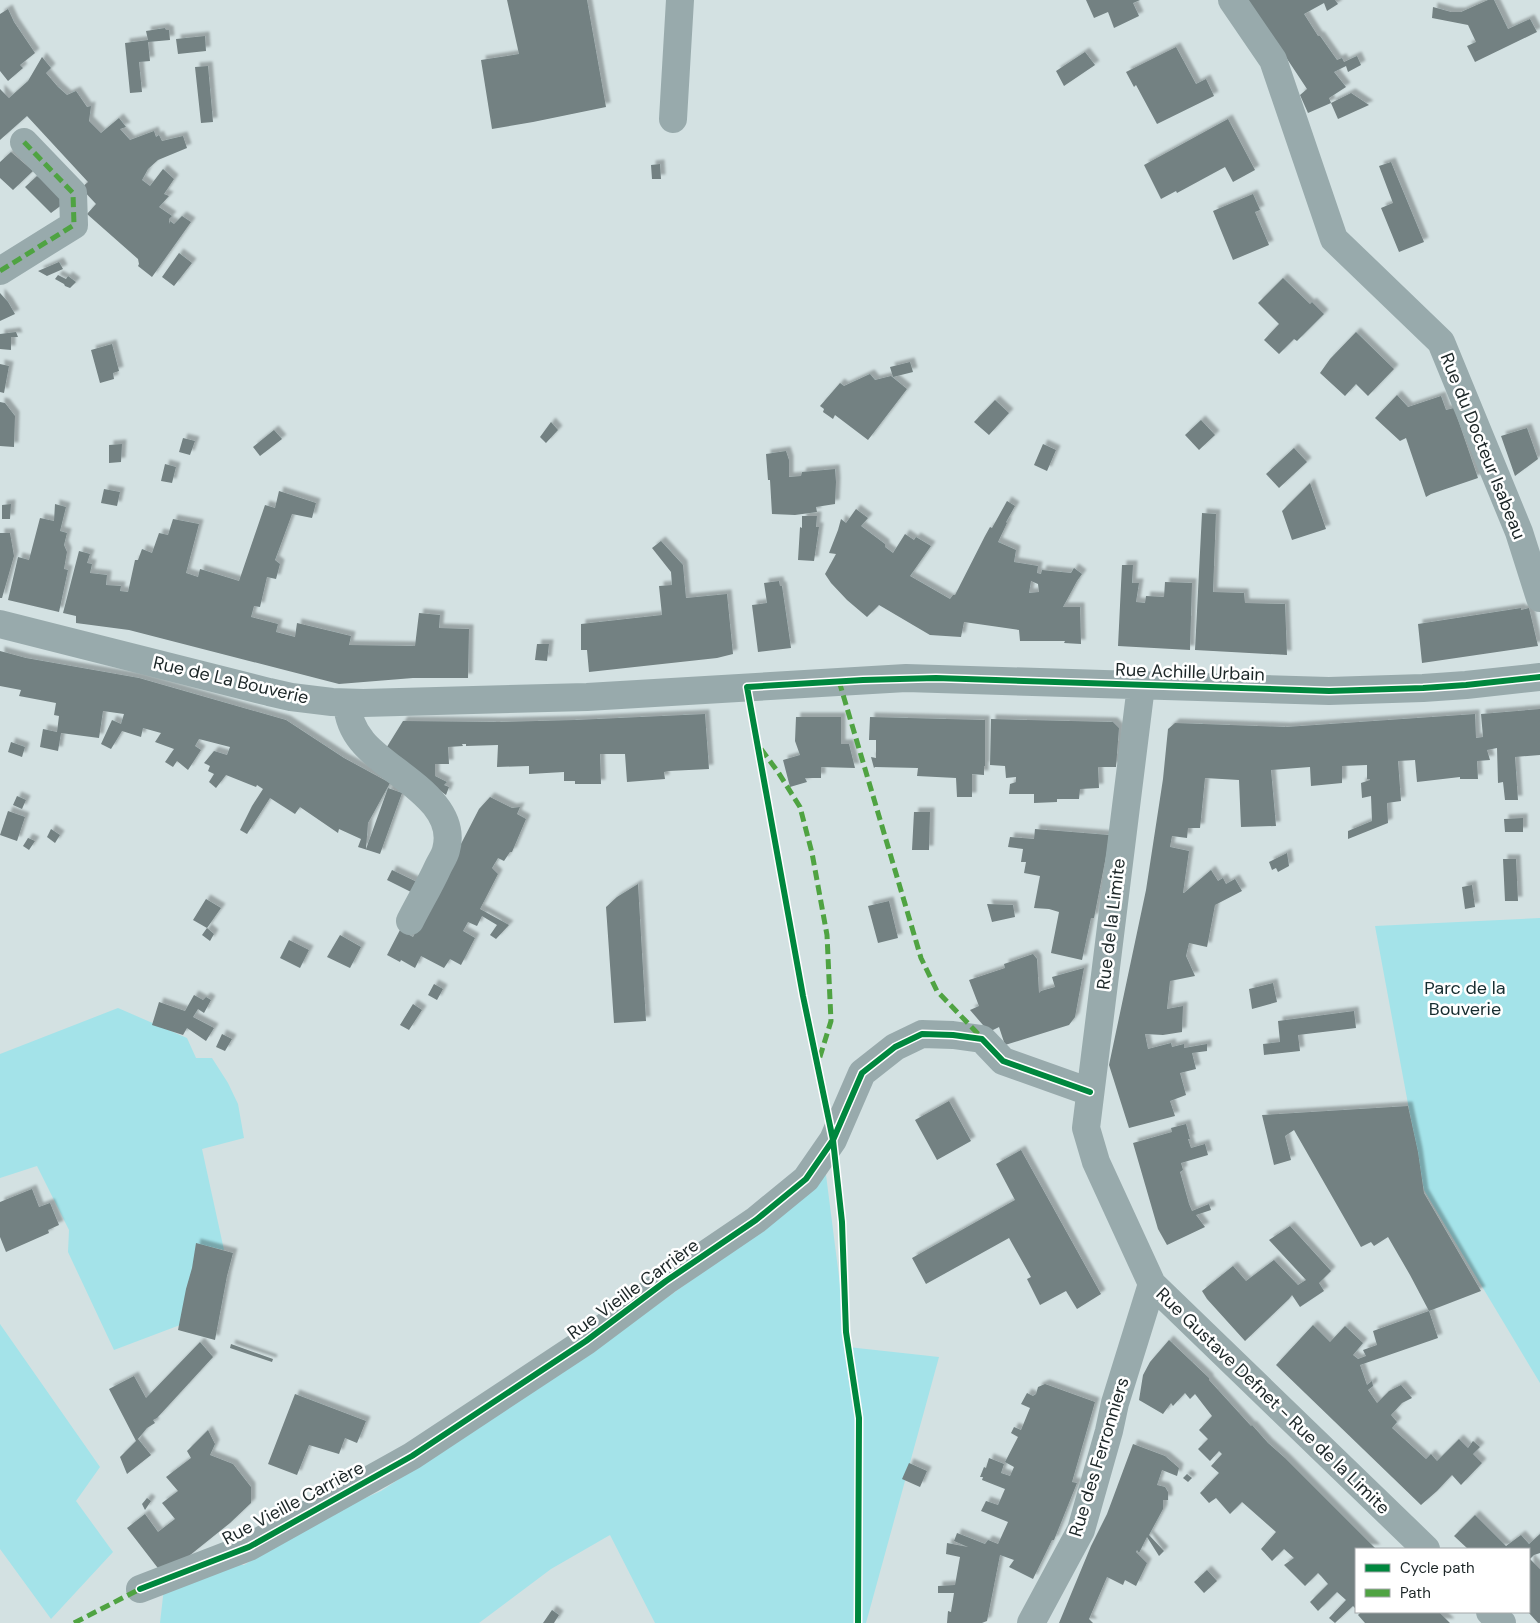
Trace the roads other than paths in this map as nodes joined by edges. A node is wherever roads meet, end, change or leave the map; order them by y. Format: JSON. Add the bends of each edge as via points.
{"nodes":[{"id":1,"x":680,"y":0,"type":"edge"},
{"id":2,"x":1232,"y":0,"type":"edge"},
{"id":3,"x":673,"y":119,"type":"dead end"},
{"id":4,"x":24,"y":142,"type":"dead end"},
{"id":5,"x":0,"y":271,"type":"edge"},
{"id":6,"x":1540,"y":598,"type":"edge"},
{"id":7,"x":0,"y":624,"type":"edge"},
{"id":8,"x":1540,"y":677,"type":"edge"},
{"id":9,"x":1141,"y":686,"type":"junction"},
{"id":10,"x":587,"y":697,"type":"joint"},
{"id":11,"x":347,"y":703,"type":"junction"},
{"id":12,"x":410,"y":921,"type":"dead end"},
{"id":13,"x":1090,"y":1092,"type":"junction"},
{"id":14,"x":1096,"y":1162,"type":"joint"},
{"id":15,"x":1152,"y":1284,"type":"junction"},
{"id":16,"x":1425,"y":1548,"type":"edge"},
{"id":17,"x":140,"y":1589,"type":"dead end"},
{"id":18,"x":1491,"y":1613,"type":"edge"},
{"id":19,"x":1031,"y":1623,"type":"edge"},
{"id":20,"x":1502,"y":1623,"type":"edge"}],
"edges":[{"from":1,"to":3,"type":"street"},
{"from":2,"to":6,"type":"street","name":"Rue du Docteur Isabeau","via":[[1273,60],[1334,239],[1440,342],[1519,532]]},
{"from":4,"to":5,"type":"street","via":[[73,193],[74,225]]},
{"from":7,"to":11,"type":"street","name":"Rue de La Bouverie","via":[[269,692]]},
{"from":8,"to":9,"type":"street","name":"Rue Achille Urbain","via":[[1384,690]]},
{"from":9,"to":10,"type":"street","name":"Rue Achille Urbain","via":[[936,678]]},
{"from":9,"to":13,"type":"street","name":"Rue de la Limite"},
{"from":10,"to":11,"type":"street","name":"Rue de La Bouverie"},
{"from":11,"to":12,"type":"street","via":[[351,724],[362,741],[432,800],[445,822],[446,849]]},
{"from":13,"to":14,"type":"street","name":"Rue de la Limite","via":[[1086,1128]]},
{"from":13,"to":17,"type":"street","name":"Rue Vieille Carrière","via":[[1003,1061],[982,1038],[922,1034],[895,1047],[862,1073],[833,1140],[806,1179],[756,1220],[586,1341],[412,1456],[249,1548]]},
{"from":14,"to":15,"type":"street","name":"Rue Gustave Defnet - Rue de la Limite"},
{"from":15,"to":16,"type":"street","name":"Rue Gustave Defnet - Rue de la Limite"},
{"from":15,"to":19,"type":"street","name":"Rue des Ferronniers","via":[[1115,1403],[1081,1530]]},
{"from":18,"to":20,"type":"street"}]}
